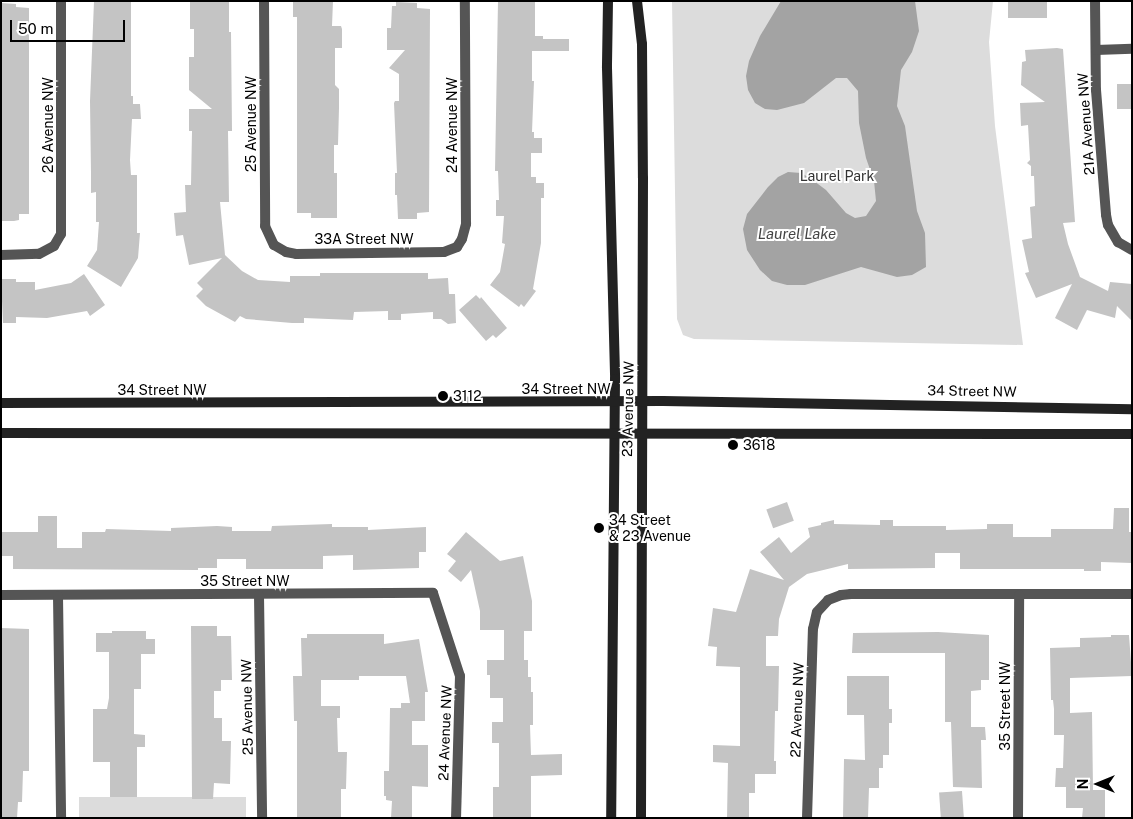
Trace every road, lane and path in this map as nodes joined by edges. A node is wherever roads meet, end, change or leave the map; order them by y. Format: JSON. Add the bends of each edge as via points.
{"nodes":[{"id":1,"x":60,"y":1,"type":"edge"},
{"id":2,"x":264,"y":1,"type":"edge"},
{"id":3,"x":465,"y":1,"type":"edge"},
{"id":4,"x":608,"y":1,"type":"edge"},
{"id":5,"x":637,"y":1,"type":"edge"},
{"id":6,"x":1096,"y":1,"type":"edge"},
{"id":7,"x":1096,"y":50,"type":"junction"},
{"id":8,"x":1132,"y":50,"type":"edge"},
{"id":9,"x":274,"y":245,"type":"joint"},
{"id":10,"x":456,"y":247,"type":"joint"},
{"id":11,"x":1132,"y":250,"type":"edge"},
{"id":12,"x":1,"y":254,"type":"edge"},
{"id":13,"x":614,"y":402,"type":"junction"},
{"id":14,"x":643,"y":402,"type":"junction"},
{"id":15,"x":1,"y":403,"type":"edge"},
{"id":16,"x":1132,"y":408,"type":"edge"},
{"id":17,"x":1,"y":433,"type":"edge"},
{"id":18,"x":613,"y":434,"type":"junction"},
{"id":19,"x":641,"y":434,"type":"junction"},
{"id":20,"x":1132,"y":434,"type":"edge"},
{"id":21,"x":433,"y":593,"type":"joint"},
{"id":22,"x":1132,"y":594,"type":"edge"},
{"id":23,"x":1,"y":595,"type":"edge"},
{"id":24,"x":259,"y":595,"type":"junction"},
{"id":25,"x":1018,"y":595,"type":"junction"},
{"id":26,"x":58,"y":596,"type":"junction"},
{"id":27,"x":61,"y":818,"type":"edge"},
{"id":28,"x":262,"y":818,"type":"edge"},
{"id":29,"x":456,"y":818,"type":"edge"},
{"id":30,"x":611,"y":818,"type":"edge"},
{"id":31,"x":641,"y":818,"type":"edge"},
{"id":32,"x":806,"y":818,"type":"edge"},
{"id":33,"x":1018,"y":818,"type":"edge"}],
"edges":[{"from":1,"to":12,"type":"street","name":"26 Avenue NW","via":[[61,234],[54,246],[39,254]]},
{"from":2,"to":9,"type":"street","name":"25 Avenue NW","via":[[265,226]]},
{"from":3,"to":10,"type":"street","name":"24 Avenue NW","via":[[466,224]]},
{"from":4,"to":13,"type":"main road","name":"23 Avenue NW","via":[[606,68]]},
{"from":5,"to":14,"type":"main road","name":"23 Avenue NW","via":[[642,44]]},
{"from":6,"to":7,"type":"street","name":"21A Avenue NW"},
{"from":7,"to":8,"type":"street"},
{"from":7,"to":11,"type":"street","name":"21A Avenue NW","via":[[1096,97],[1106,215],[1118,242]]},
{"from":9,"to":10,"type":"street","name":"33A Street NW","via":[[296,254],[438,253]]},
{"from":13,"to":14,"type":"main road","name":"34 Street NW"},
{"from":13,"to":15,"type":"main road","name":"34 Street NW"},
{"from":13,"to":18,"type":"main road","name":"23 Avenue NW"},
{"from":14,"to":16,"type":"main road","name":"34 Street NW"},
{"from":14,"to":19,"type":"main road","name":"23 Avenue NW"},
{"from":17,"to":18,"type":"main road"},
{"from":18,"to":19,"type":"main road"},
{"from":18,"to":30,"type":"main road","name":"23 Avenue NW"},
{"from":19,"to":20,"type":"main road"},
{"from":19,"to":31,"type":"main road","name":"23 Avenue NW"},
{"from":21,"to":24,"type":"street","name":"35 Street NW"},
{"from":21,"to":29,"type":"street","name":"24 Avenue NW","via":[[460,676]]},
{"from":22,"to":25,"type":"street"},
{"from":23,"to":26,"type":"street","name":"35 Street NW"},
{"from":24,"to":26,"type":"street","name":"35 Street NW"},
{"from":24,"to":28,"type":"street","name":"25 Avenue NW"},
{"from":25,"to":32,"type":"street","name":"22 Avenue NW","via":[[851,594],[834,597],[822,605],[813,630]]},
{"from":25,"to":33,"type":"street","name":"35 Street NW"},
{"from":26,"to":27,"type":"street"}]}
